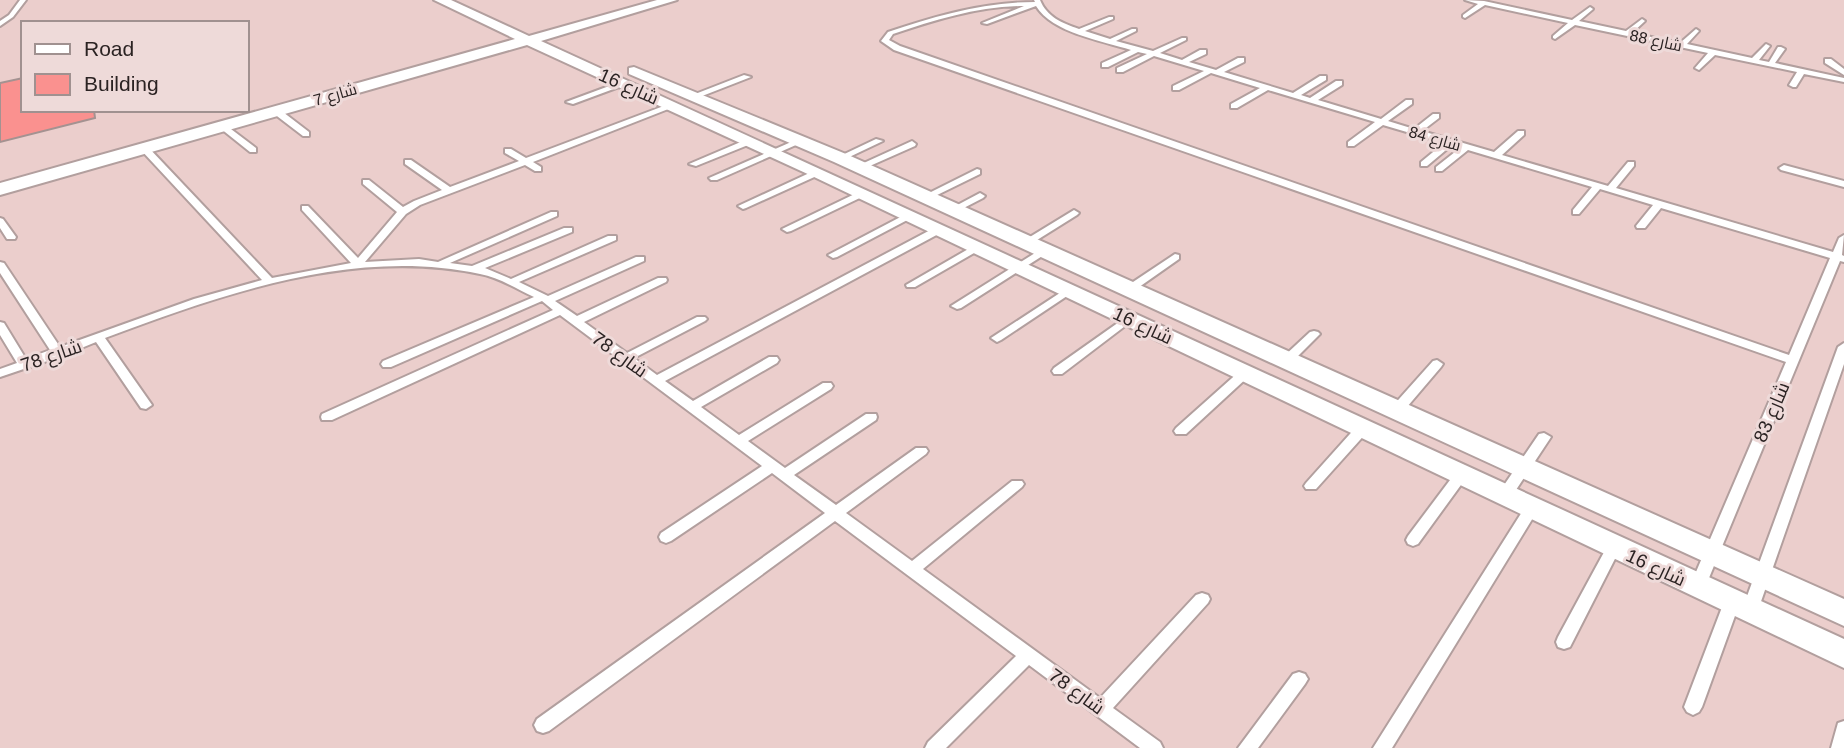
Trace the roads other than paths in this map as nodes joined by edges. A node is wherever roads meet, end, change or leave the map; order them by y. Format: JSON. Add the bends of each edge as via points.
{"nodes":[{"id":1,"x":23,"y":0,"type":"edge"},
{"id":2,"x":441,"y":0,"type":"edge"},
{"id":3,"x":474,"y":0,"type":"edge"},
{"id":4,"x":634,"y":0,"type":"edge"},
{"id":5,"x":671,"y":0,"type":"edge"},
{"id":6,"x":1468,"y":0,"type":"edge"},
{"id":7,"x":1508,"y":0,"type":"edge"},
{"id":8,"x":1002,"y":1,"type":"edge"},
{"id":9,"x":1037,"y":2,"type":"edge"},
{"id":10,"x":1485,"y":4,"type":"junction"},
{"id":11,"x":1499,"y":7,"type":"junction"},
{"id":12,"x":1558,"y":9,"type":"dead end"},
{"id":13,"x":1590,"y":9,"type":"dead end"},
{"id":14,"x":1465,"y":16,"type":"dead end"},
{"id":15,"x":1548,"y":17,"type":"junction"},
{"id":16,"x":1111,"y":18,"type":"dead end"},
{"id":17,"x":1642,"y":21,"type":"dead end"},
{"id":18,"x":985,"y":23,"type":"dead end"},
{"id":19,"x":1573,"y":23,"type":"junction"},
{"id":20,"x":0,"y":24,"type":"edge"},
{"id":21,"x":1134,"y":30,"type":"dead end"},
{"id":22,"x":1696,"y":31,"type":"dead end"},
{"id":23,"x":1080,"y":32,"type":"junction"},
{"id":24,"x":532,"y":34,"type":"junction"},
{"id":25,"x":1628,"y":34,"type":"junction"},
{"id":26,"x":1555,"y":37,"type":"dead end"},
{"id":27,"x":1184,"y":39,"type":"dead end"},
{"id":28,"x":1110,"y":41,"type":"junction"},
{"id":29,"x":1681,"y":46,"type":"junction"},
{"id":30,"x":1766,"y":46,"type":"dead end"},
{"id":31,"x":1781,"y":49,"type":"dead end"},
{"id":32,"x":1138,"y":50,"type":"junction"},
{"id":33,"x":1203,"y":52,"type":"dead end"},
{"id":34,"x":1713,"y":52,"type":"junction"},
{"id":35,"x":1153,"y":54,"type":"junction"},
{"id":36,"x":1241,"y":60,"type":"dead end"},
{"id":37,"x":1754,"y":61,"type":"junction"},
{"id":38,"x":1828,"y":61,"type":"dead end"},
{"id":39,"x":1182,"y":63,"type":"junction"},
{"id":40,"x":1105,"y":65,"type":"dead end"},
{"id":41,"x":1770,"y":65,"type":"junction"},
{"id":42,"x":1699,"y":68,"type":"dead end"},
{"id":43,"x":1120,"y":70,"type":"dead end"},
{"id":44,"x":1802,"y":71,"type":"junction"},
{"id":45,"x":1213,"y":72,"type":"junction"},
{"id":46,"x":1844,"y":73,"type":"edge"},
{"id":47,"x":619,"y":76,"type":"junction"},
{"id":48,"x":747,"y":77,"type":"dead end"},
{"id":49,"x":1323,"y":78,"type":"dead end"},
{"id":50,"x":1844,"y":80,"type":"edge"},
{"id":51,"x":1339,"y":83,"type":"dead end"},
{"id":52,"x":1793,"y":85,"type":"dead end"},
{"id":53,"x":1176,"y":88,"type":"dead end"},
{"id":54,"x":1266,"y":88,"type":"junction"},
{"id":55,"x":694,"y":96,"type":"junction"},
{"id":56,"x":1294,"y":96,"type":"junction"},
{"id":57,"x":1311,"y":101,"type":"junction"},
{"id":58,"x":570,"y":102,"type":"dead end"},
{"id":59,"x":1409,"y":102,"type":"dead end"},
{"id":60,"x":248,"y":106,"type":"edge"},
{"id":61,"x":672,"y":106,"type":"junction"},
{"id":62,"x":1234,"y":106,"type":"dead end"},
{"id":63,"x":276,"y":111,"type":"junction"},
{"id":64,"x":1436,"y":116,"type":"dead end"},
{"id":65,"x":227,"y":118,"type":"edge"},
{"id":66,"x":1381,"y":122,"type":"junction"},
{"id":67,"x":1415,"y":132,"type":"junction"},
{"id":68,"x":1521,"y":133,"type":"dead end"},
{"id":69,"x":306,"y":134,"type":"dead end"},
{"id":70,"x":750,"y":141,"type":"junction"},
{"id":71,"x":801,"y":141,"type":"junction"},
{"id":72,"x":879,"y":141,"type":"dead end"},
{"id":73,"x":1451,"y":142,"type":"junction"},
{"id":74,"x":912,"y":144,"type":"dead end"},
{"id":75,"x":1351,"y":144,"type":"dead end"},
{"id":76,"x":1466,"y":146,"type":"junction"},
{"id":77,"x":144,"y":148,"type":"junction"},
{"id":78,"x":253,"y":150,"type":"dead end"},
{"id":79,"x":508,"y":151,"type":"dead end"},
{"id":80,"x":775,"y":152,"type":"junction"},
{"id":81,"x":1496,"y":155,"type":"junction"},
{"id":82,"x":524,"y":161,"type":"junction"},
{"id":83,"x":408,"y":162,"type":"dead end"},
{"id":84,"x":850,"y":163,"type":"junction"},
{"id":85,"x":693,"y":164,"type":"dead end"},
{"id":86,"x":1424,"y":164,"type":"dead end"},
{"id":87,"x":1631,"y":164,"type":"dead end"},
{"id":88,"x":1784,"y":168,"type":"dead end"},
{"id":89,"x":538,"y":169,"type":"dead end"},
{"id":90,"x":1439,"y":169,"type":"dead end"},
{"id":91,"x":818,"y":172,"type":"junction"},
{"id":92,"x":977,"y":172,"type":"dead end"},
{"id":93,"x":0,"y":174,"type":"edge"},
{"id":94,"x":714,"y":178,"type":"dead end"},
{"id":95,"x":366,"y":183,"type":"dead end"},
{"id":96,"x":1844,"y":184,"type":"edge"},
{"id":97,"x":1598,"y":186,"type":"junction"},
{"id":98,"x":0,"y":189,"type":"edge"},
{"id":99,"x":447,"y":189,"type":"junction"},
{"id":100,"x":1610,"y":189,"type":"junction"},
{"id":101,"x":863,"y":193,"type":"junction"},
{"id":102,"x":981,"y":196,"type":"dead end"},
{"id":103,"x":926,"y":197,"type":"junction"},
{"id":104,"x":1658,"y":204,"type":"junction"},
{"id":105,"x":743,"y":206,"type":"dead end"},
{"id":106,"x":305,"y":208,"type":"dead end"},
{"id":107,"x":953,"y":210,"type":"junction"},
{"id":108,"x":403,"y":212,"type":"junction"},
{"id":109,"x":1576,"y":212,"type":"dead end"},
{"id":110,"x":1074,"y":213,"type":"dead end"},
{"id":111,"x":554,"y":214,"type":"dead end"},
{"id":112,"x":910,"y":215,"type":"junction"},
{"id":113,"x":0,"y":221,"type":"edge"},
{"id":114,"x":1642,"y":226,"type":"dead end"},
{"id":115,"x":787,"y":229,"type":"dead end"},
{"id":116,"x":940,"y":229,"type":"junction"},
{"id":117,"x":568,"y":230,"type":"dead end"},
{"id":118,"x":11,"y":237,"type":"dead end"},
{"id":119,"x":612,"y":238,"type":"dead end"},
{"id":120,"x":1844,"y":238,"type":"edge"},
{"id":121,"x":977,"y":247,"type":"junction"},
{"id":122,"x":1034,"y":247,"type":"junction"},
{"id":123,"x":833,"y":255,"type":"dead end"},
{"id":124,"x":1175,"y":257,"type":"dead end"},
{"id":125,"x":1840,"y":257,"type":"edge"},
{"id":126,"x":639,"y":259,"type":"dead end"},
{"id":127,"x":442,"y":263,"type":"junction"},
{"id":128,"x":358,"y":264,"type":"junction"},
{"id":129,"x":0,"y":265,"type":"edge"},
{"id":130,"x":1018,"y":266,"type":"junction"},
{"id":131,"x":476,"y":268,"type":"junction"},
{"id":132,"x":514,"y":280,"type":"junction"},
{"id":133,"x":662,"y":280,"type":"dead end"},
{"id":134,"x":269,"y":281,"type":"junction"},
{"id":135,"x":911,"y":285,"type":"dead end"},
{"id":136,"x":1069,"y":290,"type":"junction"},
{"id":137,"x":1128,"y":290,"type":"junction"},
{"id":138,"x":545,"y":299,"type":"junction"},
{"id":139,"x":957,"y":306,"type":"dead end"},
{"id":140,"x":561,"y":310,"type":"junction"},
{"id":141,"x":1129,"y":318,"type":"junction"},
{"id":142,"x":701,"y":319,"type":"dead end"},
{"id":143,"x":576,"y":321,"type":"junction"},
{"id":144,"x":0,"y":325,"type":"edge"},
{"id":145,"x":1314,"y":334,"type":"dead end"},
{"id":146,"x":99,"y":338,"type":"junction"},
{"id":147,"x":997,"y":338,"type":"dead end"},
{"id":148,"x":58,"y":353,"type":"junction"},
{"id":149,"x":1843,"y":354,"type":"edge"},
{"id":150,"x":626,"y":358,"type":"junction"},
{"id":151,"x":773,"y":360,"type":"dead end"},
{"id":152,"x":1793,"y":360,"type":"junction"},
{"id":153,"x":1286,"y":361,"type":"junction"},
{"id":154,"x":387,"y":364,"type":"dead end"},
{"id":155,"x":1437,"y":364,"type":"dead end"},
{"id":156,"x":24,"y":365,"type":"junction"},
{"id":157,"x":1058,"y":371,"type":"dead end"},
{"id":158,"x":0,"y":373,"type":"edge"},
{"id":159,"x":1245,"y":373,"type":"junction"},
{"id":160,"x":1839,"y":376,"type":"edge"},
{"id":161,"x":656,"y":381,"type":"junction"},
{"id":162,"x":827,"y":386,"type":"dead end"},
{"id":163,"x":146,"y":405,"type":"dead end"},
{"id":164,"x":692,"y":407,"type":"junction"},
{"id":165,"x":1396,"y":411,"type":"junction"},
{"id":166,"x":871,"y":416,"type":"dead end"},
{"id":167,"x":327,"y":417,"type":"dead end"},
{"id":168,"x":1363,"y":428,"type":"junction"},
{"id":169,"x":1181,"y":431,"type":"dead end"},
{"id":170,"x":1544,"y":437,"type":"dead end"},
{"id":171,"x":738,"y":441,"type":"junction"},
{"id":172,"x":921,"y":451,"type":"dead end"},
{"id":173,"x":1523,"y":468,"type":"junction"},
{"id":174,"x":778,"y":470,"type":"junction"},
{"id":175,"x":1461,"y":475,"type":"junction"},
{"id":176,"x":1017,"y":484,"type":"dead end"},
{"id":177,"x":1311,"y":486,"type":"dead end"},
{"id":178,"x":1505,"y":495,"type":"junction"},
{"id":179,"x":1532,"y":508,"type":"junction"},
{"id":180,"x":836,"y":513,"type":"junction"},
{"id":181,"x":666,"y":537,"type":"dead end"},
{"id":182,"x":1413,"y":540,"type":"dead end"},
{"id":183,"x":1614,"y":547,"type":"junction"},
{"id":184,"x":1711,"y":554,"type":"junction"},
{"id":185,"x":912,"y":569,"type":"junction"},
{"id":186,"x":1762,"y":577,"type":"junction"},
{"id":187,"x":1698,"y":586,"type":"junction"},
{"id":188,"x":1202,"y":598,"type":"dead end"},
{"id":189,"x":1741,"y":606,"type":"junction"},
{"id":190,"x":1844,"y":613,"type":"edge"},
{"id":191,"x":1564,"y":642,"type":"dead end"},
{"id":192,"x":1844,"y":654,"type":"edge"},
{"id":193,"x":1028,"y":655,"type":"junction"},
{"id":194,"x":1299,"y":679,"type":"dead end"},
{"id":195,"x":1693,"y":707,"type":"dead end"},
{"id":196,"x":1101,"y":709,"type":"junction"},
{"id":197,"x":543,"y":725,"type":"dead end"},
{"id":198,"x":1844,"y":729,"type":"edge"},
{"id":199,"x":934,"y":748,"type":"edge"},
{"id":200,"x":1154,"y":748,"type":"edge"},
{"id":201,"x":1247,"y":748,"type":"edge"},
{"id":202,"x":1382,"y":748,"type":"edge"},
{"id":203,"x":1840,"y":748,"type":"edge"}],
"edges":[{"from":1,"to":20,"type":"lane"},
{"from":2,"to":24,"type":"street","name":"شارع 16"},
{"from":3,"to":24,"type":"street","name":"شارع 16"},
{"from":4,"to":24,"type":"street","name":"شارع 7"},
{"from":5,"to":24,"type":"street","name":"شارع 7"},
{"from":6,"to":10,"type":"lane","name":"شارع 88"},
{"from":7,"to":11,"type":"lane"},
{"from":8,"to":9,"type":"lane"},
{"from":8,"to":152,"type":"lane","via":[[890,33],[885,41]]},
{"from":9,"to":18,"type":"lane"},
{"from":9,"to":23,"type":"lane","name":"شارع 84","via":[[1046,14]]},
{"from":10,"to":11,"type":"lane","name":"شارع 88"},
{"from":10,"to":14,"type":"lane"},
{"from":11,"to":15,"type":"lane","name":"شارع 88"},
{"from":12,"to":15,"type":"lane"},
{"from":13,"to":19,"type":"lane"},
{"from":15,"to":19,"type":"lane","name":"شارع 88"},
{"from":16,"to":23,"type":"lane"},
{"from":17,"to":25,"type":"lane"},
{"from":19,"to":25,"type":"lane","name":"شارع 88"},
{"from":19,"to":26,"type":"lane"},
{"from":21,"to":28,"type":"lane"},
{"from":22,"to":29,"type":"lane"},
{"from":23,"to":28,"type":"lane","name":"شارع 84"},
{"from":24,"to":47,"type":"street","name":"شارع 16"},
{"from":24,"to":60,"type":"street","name":"شارع 7"},
{"from":24,"to":63,"type":"street","name":"شارع 7"},
{"from":25,"to":29,"type":"lane","name":"شارع 88"},
{"from":27,"to":35,"type":"lane"},
{"from":28,"to":32,"type":"lane","name":"شارع 84"},
{"from":29,"to":34,"type":"lane","name":"شارع 88"},
{"from":30,"to":37,"type":"lane"},
{"from":31,"to":41,"type":"lane"},
{"from":32,"to":35,"type":"lane","name":"شارع 84"},
{"from":32,"to":40,"type":"lane"},
{"from":33,"to":39,"type":"lane"},
{"from":34,"to":37,"type":"lane","name":"شارع 88"},
{"from":34,"to":42,"type":"lane"},
{"from":35,"to":39,"type":"lane","name":"شارع 84"},
{"from":35,"to":43,"type":"lane"},
{"from":36,"to":45,"type":"lane"},
{"from":37,"to":41,"type":"lane","name":"شارع 88"},
{"from":38,"to":46,"type":"lane"},
{"from":39,"to":45,"type":"lane","name":"شارع 84"},
{"from":41,"to":44,"type":"lane","name":"شارع 88"},
{"from":44,"to":50,"type":"lane","name":"شارع 88"},
{"from":44,"to":52,"type":"lane"},
{"from":45,"to":53,"type":"lane"},
{"from":45,"to":54,"type":"lane","name":"شارع 84"},
{"from":47,"to":55,"type":"street","name":"شارع 16"},
{"from":47,"to":58,"type":"lane"},
{"from":47,"to":61,"type":"street","name":"شارع 16"},
{"from":48,"to":55,"type":"lane"},
{"from":49,"to":56,"type":"lane"},
{"from":51,"to":57,"type":"lane"},
{"from":54,"to":56,"type":"lane","name":"شارع 84"},
{"from":54,"to":62,"type":"lane"},
{"from":55,"to":71,"type":"street","name":"شارع 16"},
{"from":56,"to":57,"type":"lane","name":"شارع 84"},
{"from":57,"to":66,"type":"lane","name":"شارع 84"},
{"from":59,"to":66,"type":"lane"},
{"from":61,"to":70,"type":"street","name":"شارع 16"},
{"from":61,"to":82,"type":"lane"},
{"from":63,"to":65,"type":"street","name":"شارع 7"},
{"from":63,"to":69,"type":"lane"},
{"from":64,"to":67,"type":"lane"},
{"from":65,"to":77,"type":"street","name":"شارع 7"},
{"from":65,"to":78,"type":"lane"},
{"from":65,"to":93,"type":"street","name":"شارع 7"},
{"from":66,"to":67,"type":"lane","name":"شارع 84"},
{"from":66,"to":75,"type":"lane"},
{"from":67,"to":73,"type":"lane","name":"شارع 84"},
{"from":68,"to":81,"type":"lane"},
{"from":70,"to":80,"type":"street","name":"شارع 16"},
{"from":70,"to":85,"type":"lane"},
{"from":71,"to":80,"type":"lane"},
{"from":71,"to":84,"type":"street","name":"شارع 16"},
{"from":72,"to":84,"type":"lane"},
{"from":73,"to":76,"type":"lane","name":"شارع 84"},
{"from":73,"to":86,"type":"lane"},
{"from":74,"to":84,"type":"lane"},
{"from":76,"to":81,"type":"lane","name":"شارع 84"},
{"from":76,"to":90,"type":"lane"},
{"from":77,"to":98,"type":"street","name":"شارع 7"},
{"from":77,"to":134,"type":"lane"},
{"from":79,"to":82,"type":"lane"},
{"from":80,"to":91,"type":"street","name":"شارع 16"},
{"from":80,"to":94,"type":"lane"},
{"from":81,"to":97,"type":"lane","name":"شارع 84"},
{"from":82,"to":89,"type":"lane"},
{"from":82,"to":99,"type":"lane"},
{"from":83,"to":99,"type":"lane"},
{"from":84,"to":103,"type":"street","name":"شارع 16"},
{"from":87,"to":100,"type":"lane"},
{"from":88,"to":96,"type":"lane"},
{"from":91,"to":101,"type":"street","name":"شارع 16"},
{"from":91,"to":105,"type":"lane"},
{"from":92,"to":103,"type":"lane"},
{"from":95,"to":108,"type":"lane"},
{"from":97,"to":100,"type":"lane","name":"شارع 84"},
{"from":97,"to":109,"type":"lane"},
{"from":99,"to":108,"type":"lane"},
{"from":100,"to":104,"type":"lane","name":"شارع 84"},
{"from":101,"to":112,"type":"street","name":"شارع 16"},
{"from":101,"to":115,"type":"lane"},
{"from":102,"to":107,"type":"lane"},
{"from":103,"to":107,"type":"street","name":"شارع 16"},
{"from":104,"to":114,"type":"lane"},
{"from":104,"to":125,"type":"lane","name":"شارع 84"},
{"from":106,"to":128,"type":"lane"},
{"from":107,"to":122,"type":"street","name":"شارع 16"},
{"from":108,"to":128,"type":"lane"},
{"from":110,"to":122,"type":"lane"},
{"from":111,"to":127,"type":"lane"},
{"from":112,"to":116,"type":"street","name":"شارع 16"},
{"from":112,"to":123,"type":"lane"},
{"from":113,"to":118,"type":"lane"},
{"from":116,"to":121,"type":"street","name":"شارع 16"},
{"from":116,"to":161,"type":"lane"},
{"from":117,"to":131,"type":"lane"},
{"from":119,"to":132,"type":"lane"},
{"from":120,"to":125,"type":"lane","name":"شارع 83"},
{"from":121,"to":130,"type":"street","name":"شارع 16"},
{"from":121,"to":135,"type":"lane"},
{"from":122,"to":130,"type":"lane"},
{"from":122,"to":137,"type":"street","name":"شارع 16"},
{"from":124,"to":137,"type":"lane"},
{"from":125,"to":152,"type":"lane","name":"شارع 83"},
{"from":126,"to":138,"type":"lane"},
{"from":127,"to":128,"type":"lane","name":"شارع 78"},
{"from":127,"to":131,"type":"lane","name":"شارع 78"},
{"from":128,"to":134,"type":"lane","name":"شارع 78"},
{"from":129,"to":148,"type":"lane"},
{"from":130,"to":136,"type":"street","name":"شارع 16"},
{"from":130,"to":139,"type":"lane"},
{"from":131,"to":132,"type":"lane","name":"شارع 78"},
{"from":132,"to":138,"type":"lane","name":"شارع 78"},
{"from":133,"to":143,"type":"lane"},
{"from":134,"to":146,"type":"lane","name":"شارع 78"},
{"from":136,"to":141,"type":"street","name":"شارع 16"},
{"from":136,"to":147,"type":"lane"},
{"from":137,"to":153,"type":"street","name":"شارع 16"},
{"from":138,"to":140,"type":"lane","name":"شارع 78"},
{"from":138,"to":154,"type":"lane"},
{"from":140,"to":143,"type":"lane","name":"شارع 78"},
{"from":140,"to":167,"type":"lane"},
{"from":141,"to":157,"type":"lane"},
{"from":141,"to":159,"type":"street","name":"شارع 16"},
{"from":142,"to":150,"type":"lane"},
{"from":143,"to":150,"type":"lane","name":"شارع 78"},
{"from":144,"to":156,"type":"lane"},
{"from":145,"to":153,"type":"lane"},
{"from":146,"to":148,"type":"lane","name":"شارع 78"},
{"from":146,"to":163,"type":"lane"},
{"from":148,"to":156,"type":"lane","name":"شارع 78"},
{"from":149,"to":160,"type":"lane"},
{"from":150,"to":161,"type":"lane","name":"شارع 78"},
{"from":151,"to":164,"type":"lane"},
{"from":152,"to":184,"type":"lane","name":"شارع 83"},
{"from":153,"to":165,"type":"street","name":"شارع 16"},
{"from":155,"to":165,"type":"lane"},
{"from":156,"to":158,"type":"lane","name":"شارع 78"},
{"from":159,"to":168,"type":"street","name":"شارع 16"},
{"from":159,"to":169,"type":"lane"},
{"from":160,"to":186,"type":"lane"},
{"from":161,"to":164,"type":"lane","name":"شارع 78"},
{"from":162,"to":171,"type":"lane"},
{"from":164,"to":171,"type":"lane","name":"شارع 78"},
{"from":165,"to":173,"type":"street","name":"شارع 16"},
{"from":166,"to":174,"type":"lane"},
{"from":168,"to":175,"type":"street","name":"شارع 16"},
{"from":168,"to":177,"type":"lane"},
{"from":170,"to":173,"type":"lane"},
{"from":171,"to":174,"type":"lane","name":"شارع 78"},
{"from":172,"to":180,"type":"lane"},
{"from":173,"to":178,"type":"lane"},
{"from":173,"to":184,"type":"street","name":"شارع 16"},
{"from":174,"to":180,"type":"lane","name":"شارع 78"},
{"from":174,"to":181,"type":"lane"},
{"from":175,"to":178,"type":"street","name":"شارع 16"},
{"from":175,"to":182,"type":"lane"},
{"from":176,"to":185,"type":"lane"},
{"from":178,"to":179,"type":"street","name":"شارع 16"},
{"from":179,"to":183,"type":"street","name":"شارع 16"},
{"from":179,"to":202,"type":"lane"},
{"from":180,"to":185,"type":"lane","name":"شارع 78"},
{"from":180,"to":197,"type":"lane"},
{"from":183,"to":187,"type":"street","name":"شارع 16"},
{"from":183,"to":191,"type":"lane"},
{"from":184,"to":186,"type":"street","name":"شارع 16"},
{"from":184,"to":187,"type":"lane","name":"شارع 83"},
{"from":185,"to":193,"type":"lane","name":"شارع 78"},
{"from":186,"to":189,"type":"lane"},
{"from":186,"to":190,"type":"street","name":"شارع 16"},
{"from":187,"to":189,"type":"street","name":"شارع 16"},
{"from":188,"to":196,"type":"lane"},
{"from":189,"to":192,"type":"street","name":"شارع 16"},
{"from":189,"to":195,"type":"lane"},
{"from":193,"to":196,"type":"lane","name":"شارع 78"},
{"from":193,"to":199,"type":"lane"},
{"from":194,"to":201,"type":"lane"},
{"from":196,"to":200,"type":"lane","name":"شارع 78"},
{"from":198,"to":203,"type":"lane"}]}
